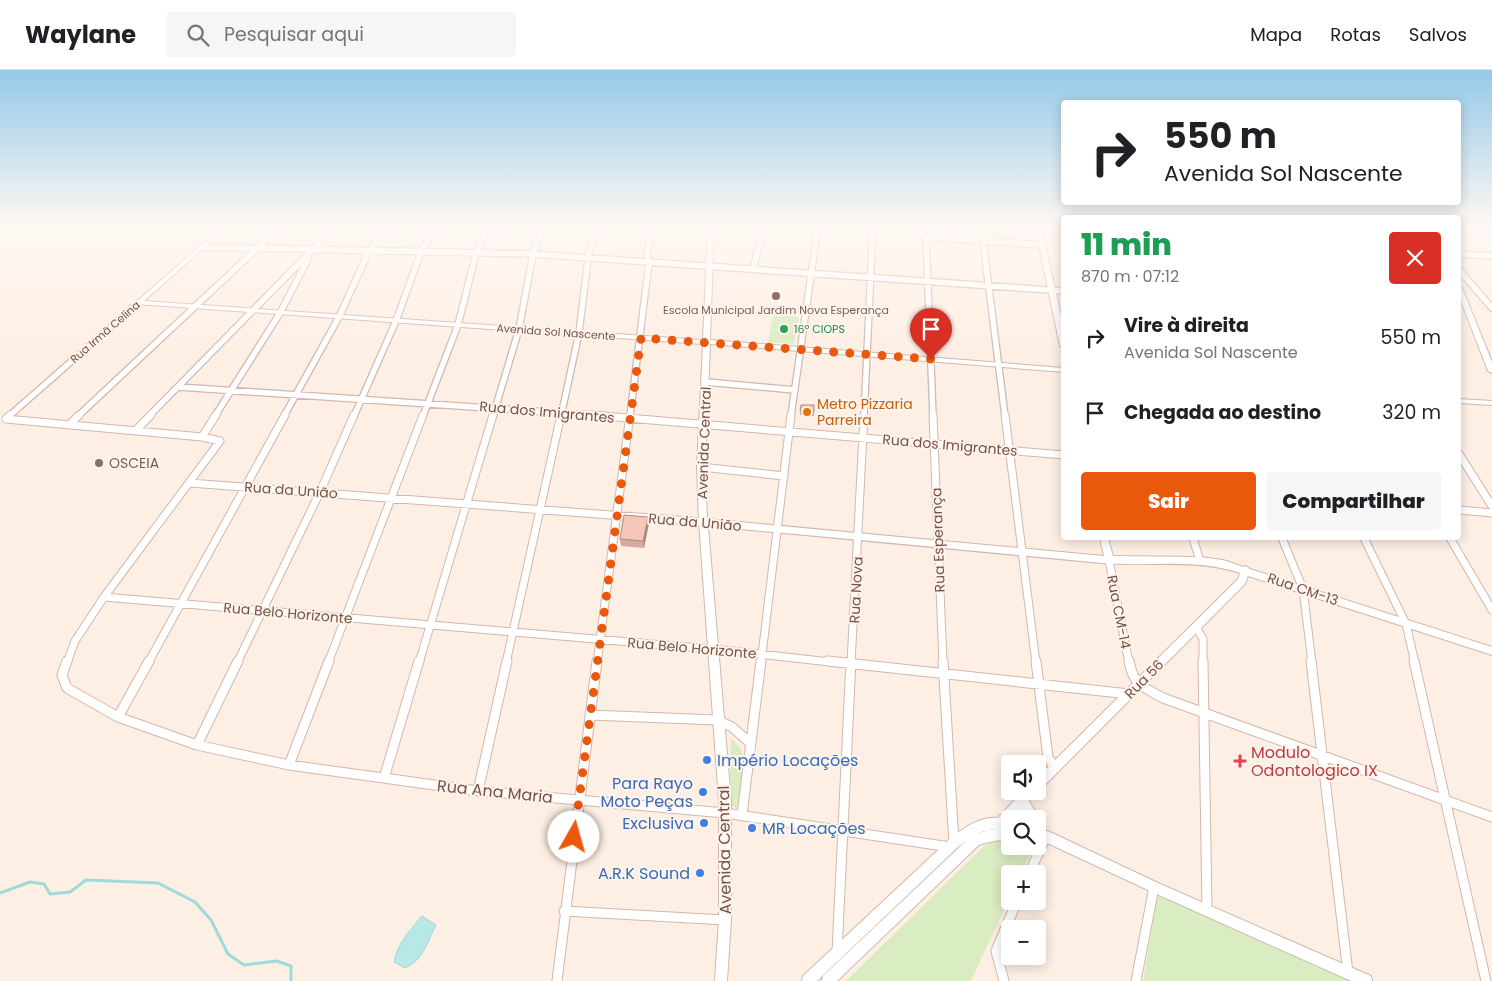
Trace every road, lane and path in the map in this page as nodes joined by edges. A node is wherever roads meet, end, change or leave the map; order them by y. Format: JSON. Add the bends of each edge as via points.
{"nodes":[{"id":1,"x":177,"y":269,"type":"edge"},
{"id":2,"x":235,"y":269,"type":"edge"},
{"id":3,"x":304,"y":269,"type":"joint"},
{"id":4,"x":361,"y":269,"type":"edge"},
{"id":5,"x":415,"y":269,"type":"edge"},
{"id":6,"x":472,"y":269,"type":"edge"},
{"id":7,"x":530,"y":269,"type":"edge"},
{"id":8,"x":588,"y":269,"type":"edge"},
{"id":9,"x":648,"y":269,"type":"edge"},
{"id":10,"x":710,"y":269,"type":"edge"},
{"id":11,"x":746,"y":269,"type":"edge"},
{"id":12,"x":753,"y":269,"type":"joint"},
{"id":13,"x":812,"y":269,"type":"edge"},
{"id":14,"x":871,"y":269,"type":"edge"},
{"id":15,"x":927,"y":269,"type":"edge"},
{"id":16,"x":987,"y":269,"type":"edge"},
{"id":17,"x":1047,"y":269,"type":"edge"},
{"id":18,"x":295,"y":270,"type":"joint"},
{"id":19,"x":1461,"y":272,"type":"edge"},
{"id":20,"x":811,"y":273,"type":"junction"},
{"id":21,"x":871,"y":277,"type":"junction"},
{"id":22,"x":928,"y":282,"type":"junction"},
{"id":23,"x":989,"y":286,"type":"junction"},
{"id":24,"x":1052,"y":290,"type":"junction"},
{"id":25,"x":1061,"y":291,"type":"edge"},
{"id":26,"x":1461,"y":293,"type":"edge"},
{"id":27,"x":138,"y":303,"type":"junction"},
{"id":28,"x":195,"y":307,"type":"junction"},
{"id":29,"x":1492,"y":308,"type":"edge"},
{"id":30,"x":253,"y":311,"type":"junction"},
{"id":31,"x":280,"y":313,"type":"junction"},
{"id":32,"x":339,"y":317,"type":"junction"},
{"id":33,"x":396,"y":321,"type":"junction"},
{"id":34,"x":458,"y":325,"type":"junction"},
{"id":35,"x":519,"y":329,"type":"junction"},
{"id":36,"x":1061,"y":332,"type":"edge"},
{"id":37,"x":579,"y":333,"type":"junction"},
{"id":38,"x":641,"y":338,"type":"junction"},
{"id":39,"x":708,"y":342,"type":"junction"},
{"id":40,"x":801,"y":349,"type":"junction"},
{"id":41,"x":868,"y":355,"type":"junction"},
{"id":42,"x":931,"y":359,"type":"junction"},
{"id":43,"x":999,"y":365,"type":"junction"},
{"id":44,"x":1061,"y":370,"type":"edge"},
{"id":45,"x":1492,"y":371,"type":"edge"},
{"id":46,"x":706,"y":382,"type":"junction"},
{"id":47,"x":179,"y":387,"type":"junction"},
{"id":48,"x":231,"y":390,"type":"junction"},
{"id":49,"x":795,"y":390,"type":"junction"},
{"id":50,"x":296,"y":395,"type":"junction"},
{"id":51,"x":362,"y":399,"type":"junction"},
{"id":52,"x":1461,"y":401,"type":"edge"},
{"id":53,"x":428,"y":403,"type":"junction"},
{"id":54,"x":1492,"y":404,"type":"edge"},
{"id":55,"x":495,"y":407,"type":"junction"},
{"id":56,"x":562,"y":413,"type":"junction"},
{"id":57,"x":630,"y":418,"type":"junction"},
{"id":58,"x":69,"y":425,"type":"junction"},
{"id":59,"x":704,"y":425,"type":"junction"},
{"id":60,"x":136,"y":430,"type":"junction"},
{"id":61,"x":790,"y":432,"type":"junction"},
{"id":62,"x":202,"y":437,"type":"junction"},
{"id":63,"x":863,"y":438,"type":"junction"},
{"id":64,"x":934,"y":444,"type":"junction"},
{"id":65,"x":1010,"y":450,"type":"junction"},
{"id":66,"x":1061,"y":455,"type":"edge"},
{"id":67,"x":1461,"y":457,"type":"edge"},
{"id":68,"x":701,"y":467,"type":"junction"},
{"id":69,"x":784,"y":476,"type":"junction"},
{"id":70,"x":190,"y":483,"type":"junction"},
{"id":71,"x":245,"y":487,"type":"junction"},
{"id":72,"x":320,"y":492,"type":"junction"},
{"id":73,"x":392,"y":498,"type":"junction"},
{"id":74,"x":466,"y":504,"type":"junction"},
{"id":75,"x":1492,"y":506,"type":"edge"},
{"id":76,"x":540,"y":510,"type":"junction"},
{"id":77,"x":1461,"y":510,"type":"edge"},
{"id":78,"x":1492,"y":513,"type":"edge"},
{"id":79,"x":617,"y":516,"type":"junction"},
{"id":80,"x":703,"y":522,"type":"junction"},
{"id":81,"x":777,"y":529,"type":"junction"},
{"id":82,"x":858,"y":537,"type":"junction"},
{"id":83,"x":1104,"y":540,"type":"edge"},
{"id":84,"x":1194,"y":540,"type":"edge"},
{"id":85,"x":1283,"y":540,"type":"edge"},
{"id":86,"x":1365,"y":540,"type":"edge"},
{"id":87,"x":1451,"y":540,"type":"edge"},
{"id":88,"x":938,"y":544,"type":"junction"},
{"id":89,"x":1023,"y":552,"type":"junction"},
{"id":90,"x":1109,"y":560,"type":"junction"},
{"id":91,"x":1200,"y":561,"type":"junction"},
{"id":92,"x":1246,"y":570,"type":"junction"},
{"id":93,"x":1302,"y":589,"type":"junction"},
{"id":94,"x":104,"y":597,"type":"junction"},
{"id":95,"x":180,"y":604,"type":"junction"},
{"id":96,"x":1492,"y":610,"type":"edge"},
{"id":97,"x":262,"y":611,"type":"junction"},
{"id":98,"x":345,"y":618,"type":"junction"},
{"id":99,"x":1406,"y":624,"type":"junction"},
{"id":100,"x":430,"y":625,"type":"junction"},
{"id":101,"x":1196,"y":627,"type":"junction"},
{"id":102,"x":513,"y":632,"type":"junction"},
{"id":103,"x":600,"y":640,"type":"junction"},
{"id":104,"x":713,"y":649,"type":"junction"},
{"id":105,"x":1492,"y":651,"type":"edge"},
{"id":106,"x":763,"y":655,"type":"junction"},
{"id":107,"x":852,"y":665,"type":"junction"},
{"id":108,"x":944,"y":674,"type":"junction"},
{"id":109,"x":1039,"y":685,"type":"junction"},
{"id":110,"x":1139,"y":685,"type":"junction"},
{"id":111,"x":1129,"y":694,"type":"junction"},
{"id":112,"x":1204,"y":713,"type":"junction"},
{"id":113,"x":590,"y":715,"type":"junction"},
{"id":114,"x":118,"y":717,"type":"junction"},
{"id":115,"x":717,"y":720,"type":"junction"},
{"id":116,"x":750,"y":743,"type":"junction"},
{"id":117,"x":197,"y":745,"type":"junction"},
{"id":118,"x":1322,"y":756,"type":"junction"},
{"id":119,"x":288,"y":765,"type":"junction"},
{"id":120,"x":1054,"y":766,"type":"junction"},
{"id":121,"x":1046,"y":775,"type":"edge"},
{"id":122,"x":384,"y":778,"type":"junction"},
{"id":123,"x":478,"y":791,"type":"junction"},
{"id":124,"x":578,"y":799,"type":"junction"},
{"id":125,"x":1445,"y":800,"type":"junction"},
{"id":126,"x":1022,"y":801,"type":"joint"},
{"id":127,"x":1017,"y":810,"type":"edge"},
{"id":128,"x":1028,"y":810,"type":"edge"},
{"id":129,"x":725,"y":813,"type":"junction"},
{"id":130,"x":742,"y":815,"type":"junction"},
{"id":131,"x":1492,"y":817,"type":"edge"},
{"id":132,"x":1001,"y":828,"type":"edge"},
{"id":133,"x":844,"y":830,"type":"junction"},
{"id":134,"x":1001,"y":830,"type":"edge"},
{"id":135,"x":1046,"y":837,"type":"edge"},
{"id":136,"x":952,"y":845,"type":"junction"},
{"id":137,"x":1154,"y":887,"type":"junction"},
{"id":138,"x":1013,"y":910,"type":"edge"},
{"id":139,"x":1207,"y":910,"type":"junction"},
{"id":140,"x":564,"y":911,"type":"junction"},
{"id":141,"x":724,"y":920,"type":"junction"},
{"id":142,"x":836,"y":954,"type":"junction"},
{"id":143,"x":1348,"y":973,"type":"junction"},
{"id":144,"x":557,"y":981,"type":"edge"},
{"id":145,"x":721,"y":981,"type":"edge"},
{"id":146,"x":808,"y":981,"type":"edge"},
{"id":147,"x":828,"y":981,"type":"edge"},
{"id":148,"x":1004,"y":981,"type":"edge"},
{"id":149,"x":1136,"y":981,"type":"edge"},
{"id":150,"x":1366,"y":981,"type":"edge"},
{"id":151,"x":1486,"y":981,"type":"edge"}],
"edges":[{"from":1,"to":27,"type":"street","name":"Rua Irmã Celina"},
{"from":2,"to":28,"type":"street"},
{"from":3,"to":18,"type":"street"},
{"from":3,"to":31,"type":"street"},
{"from":4,"to":32,"type":"street"},
{"from":5,"to":33,"type":"street"},
{"from":6,"to":34,"type":"street"},
{"from":7,"to":35,"type":"street"},
{"from":8,"to":37,"type":"street"},
{"from":9,"to":38,"type":"street"},
{"from":10,"to":39,"type":"street","name":"Avenida Central"},
{"from":11,"to":12,"type":"street"},
{"from":12,"to":20,"type":"street"},
{"from":13,"to":20,"type":"street"},
{"from":14,"to":21,"type":"street","name":"Rua Nova"},
{"from":15,"to":22,"type":"street","name":"Rua Esperança"},
{"from":16,"to":23,"type":"street"},
{"from":17,"to":24,"type":"street"},
{"from":18,"to":30,"type":"street"},
{"from":19,"to":29,"type":"street"},
{"from":20,"to":21,"type":"street"},
{"from":20,"to":40,"type":"street"},
{"from":21,"to":22,"type":"street"},
{"from":21,"to":41,"type":"street","name":"Rua Nova"},
{"from":22,"to":23,"type":"street"},
{"from":22,"to":42,"type":"street","name":"Rua Esperança"},
{"from":23,"to":24,"type":"street"},
{"from":23,"to":43,"type":"street"},
{"from":24,"to":25,"type":"street"},
{"from":24,"to":36,"type":"street"},
{"from":26,"to":45,"type":"street"},
{"from":27,"to":28,"type":"street","name":"Avenida Sol Nascente"},
{"from":27,"to":58,"type":"street","name":"Rua Irmã Celina","via":[[6,419]]},
{"from":28,"to":30,"type":"street","name":"Avenida Sol Nascente"},
{"from":28,"to":58,"type":"street"},
{"from":30,"to":31,"type":"street","name":"Avenida Sol Nascente"},
{"from":30,"to":47,"type":"street"},
{"from":31,"to":32,"type":"street","name":"Avenida Sol Nascente"},
{"from":31,"to":48,"type":"street"},
{"from":32,"to":33,"type":"street","name":"Avenida Sol Nascente"},
{"from":32,"to":50,"type":"street"},
{"from":33,"to":34,"type":"street","name":"Avenida Sol Nascente"},
{"from":33,"to":51,"type":"street"},
{"from":34,"to":35,"type":"street","name":"Avenida Sol Nascente"},
{"from":34,"to":53,"type":"street"},
{"from":35,"to":37,"type":"street","name":"Avenida Sol Nascente"},
{"from":35,"to":55,"type":"street"},
{"from":37,"to":38,"type":"street","name":"Avenida Sol Nascente"},
{"from":37,"to":56,"type":"street"},
{"from":38,"to":39,"type":"street","name":"Avenida Sol Nascente"},
{"from":38,"to":57,"type":"street"},
{"from":39,"to":40,"type":"street","name":"Avenida Sol Nascente"},
{"from":39,"to":46,"type":"street","name":"Avenida Central"},
{"from":40,"to":41,"type":"street","name":"Avenida Sol Nascente"},
{"from":40,"to":49,"type":"street"},
{"from":41,"to":42,"type":"street","name":"Avenida Sol Nascente"},
{"from":41,"to":63,"type":"street","name":"Rua Nova"},
{"from":42,"to":43,"type":"street","name":"Avenida Sol Nascente"},
{"from":42,"to":64,"type":"street","name":"Rua Esperança"},
{"from":43,"to":44,"type":"street","name":"Avenida Sol Nascente"},
{"from":43,"to":65,"type":"street"},
{"from":46,"to":49,"type":"street"},
{"from":46,"to":59,"type":"street","name":"Avenida Central"},
{"from":47,"to":48,"type":"street","name":"Rua dos Imigrantes"},
{"from":47,"to":60,"type":"street"},
{"from":48,"to":50,"type":"street","name":"Rua dos Imigrantes"},
{"from":48,"to":62,"type":"street"},
{"from":49,"to":61,"type":"street"},
{"from":50,"to":51,"type":"street","name":"Rua dos Imigrantes"},
{"from":50,"to":71,"type":"street"},
{"from":51,"to":53,"type":"street","name":"Rua dos Imigrantes"},
{"from":51,"to":72,"type":"street"},
{"from":52,"to":54,"type":"street"},
{"from":53,"to":55,"type":"street","name":"Rua dos Imigrantes"},
{"from":53,"to":73,"type":"street"},
{"from":55,"to":56,"type":"street","name":"Rua dos Imigrantes"},
{"from":55,"to":74,"type":"street"},
{"from":56,"to":57,"type":"street","name":"Rua dos Imigrantes"},
{"from":56,"to":76,"type":"street"},
{"from":57,"to":59,"type":"street","name":"Rua dos Imigrantes"},
{"from":57,"to":79,"type":"street"},
{"from":58,"to":60,"type":"street"},
{"from":59,"to":61,"type":"street","name":"Rua dos Imigrantes"},
{"from":59,"to":68,"type":"street","name":"Avenida Central"},
{"from":60,"to":62,"type":"street"},
{"from":61,"to":63,"type":"street","name":"Rua dos Imigrantes"},
{"from":61,"to":69,"type":"street"},
{"from":62,"to":70,"type":"street","via":[[220,441]]},
{"from":63,"to":64,"type":"street","name":"Rua dos Imigrantes"},
{"from":63,"to":82,"type":"street","name":"Rua Nova"},
{"from":64,"to":65,"type":"street","name":"Rua dos Imigrantes"},
{"from":64,"to":88,"type":"street","name":"Rua Esperança"},
{"from":65,"to":66,"type":"street","name":"Rua dos Imigrantes"},
{"from":65,"to":89,"type":"street"},
{"from":67,"to":75,"type":"street"},
{"from":68,"to":69,"type":"street"},
{"from":68,"to":80,"type":"street","name":"Avenida Central"},
{"from":69,"to":81,"type":"street"},
{"from":70,"to":71,"type":"street","name":"Rua da União"},
{"from":70,"to":94,"type":"street"},
{"from":71,"to":72,"type":"street","name":"Rua da União"},
{"from":71,"to":95,"type":"street"},
{"from":72,"to":73,"type":"street","name":"Rua da União"},
{"from":72,"to":97,"type":"street"},
{"from":73,"to":74,"type":"street","name":"Rua da União"},
{"from":73,"to":98,"type":"street"},
{"from":74,"to":76,"type":"street","name":"Rua da União"},
{"from":74,"to":100,"type":"street"},
{"from":76,"to":79,"type":"street","name":"Rua da União"},
{"from":76,"to":102,"type":"street"},
{"from":77,"to":78,"type":"street"},
{"from":79,"to":80,"type":"street","name":"Rua da União"},
{"from":79,"to":103,"type":"street"},
{"from":80,"to":81,"type":"street","name":"Rua da União"},
{"from":80,"to":104,"type":"street","name":"Avenida Central"},
{"from":81,"to":82,"type":"street","name":"Rua da União"},
{"from":81,"to":106,"type":"street"},
{"from":82,"to":88,"type":"street","name":"Rua da União"},
{"from":82,"to":107,"type":"street","name":"Rua Nova"},
{"from":83,"to":90,"type":"street","name":"Rua CM-14"},
{"from":84,"to":91,"type":"street"},
{"from":85,"to":93,"type":"street"},
{"from":86,"to":99,"type":"street"},
{"from":87,"to":96,"type":"street"},
{"from":88,"to":89,"type":"street","name":"Rua da União"},
{"from":88,"to":108,"type":"street","name":"Rua Esperança"},
{"from":89,"to":90,"type":"street","name":"Rua da União"},
{"from":89,"to":109,"type":"street"},
{"from":90,"to":91,"type":"street","name":"Rua CM-13"},
{"from":90,"to":110,"type":"street","name":"Rua CM-14","via":[[1131,674]]},
{"from":91,"to":92,"type":"street","name":"Rua CM-13"},
{"from":92,"to":93,"type":"street","name":"Rua CM-13"},
{"from":92,"to":101,"type":"street","name":"Rua 56","via":[[1242,581]]},
{"from":93,"to":99,"type":"street","name":"Rua CM-13"},
{"from":93,"to":118,"type":"street"},
{"from":94,"to":95,"type":"street","name":"Rua Belo Horizonte"},
{"from":94,"to":114,"type":"street","name":"Rua Ana Maria","via":[[75,641],[62,675],[67,688]]},
{"from":95,"to":97,"type":"street","name":"Rua Belo Horizonte"},
{"from":95,"to":114,"type":"street"},
{"from":97,"to":98,"type":"street","name":"Rua Belo Horizonte"},
{"from":97,"to":117,"type":"street"},
{"from":98,"to":100,"type":"street","name":"Rua Belo Horizonte"},
{"from":98,"to":119,"type":"street"},
{"from":99,"to":105,"type":"street","name":"Rua CM-13"},
{"from":99,"to":125,"type":"street"},
{"from":100,"to":102,"type":"street","name":"Rua Belo Horizonte"},
{"from":100,"to":122,"type":"street"},
{"from":101,"to":110,"type":"street","name":"Rua 56"},
{"from":101,"to":112,"type":"street","via":[[1203,639]]},
{"from":102,"to":103,"type":"street","name":"Rua Belo Horizonte"},
{"from":102,"to":123,"type":"street"},
{"from":103,"to":104,"type":"street","name":"Rua Belo Horizonte"},
{"from":103,"to":113,"type":"street"},
{"from":104,"to":106,"type":"street","name":"Rua Belo Horizonte"},
{"from":104,"to":115,"type":"street","name":"Avenida Central"},
{"from":106,"to":107,"type":"street","name":"Rua Belo Horizonte"},
{"from":106,"to":116,"type":"street"},
{"from":107,"to":108,"type":"street","name":"Rua Belo Horizonte"},
{"from":107,"to":133,"type":"street","name":"Rua Nova"},
{"from":108,"to":109,"type":"street","name":"Rua Belo Horizonte"},
{"from":108,"to":136,"type":"street","name":"Rua Esperança"},
{"from":109,"to":111,"type":"street","name":"Rua Belo Horizonte"},
{"from":109,"to":120,"type":"street","via":[[1048,758]]},
{"from":110,"to":111,"type":"street","name":"Rua 56"},
{"from":110,"to":112,"type":"street"},
{"from":111,"to":120,"type":"street","name":"Rua 56"},
{"from":112,"to":118,"type":"street"},
{"from":112,"to":139,"type":"street"},
{"from":113,"to":115,"type":"street"},
{"from":113,"to":124,"type":"street"},
{"from":114,"to":117,"type":"street","name":"Rua Ana Maria"},
{"from":115,"to":116,"type":"street","via":[[732,727]]},
{"from":115,"to":129,"type":"street","name":"Avenida Central"},
{"from":116,"to":130,"type":"street"},
{"from":117,"to":119,"type":"street","name":"Rua Ana Maria"},
{"from":118,"to":125,"type":"street"},
{"from":118,"to":143,"type":"street"},
{"from":119,"to":122,"type":"street","name":"Rua Ana Maria"},
{"from":120,"to":121,"type":"street","name":"Rua 56"},
{"from":122,"to":123,"type":"street","name":"Rua Ana Maria"},
{"from":123,"to":124,"type":"street","name":"Rua Ana Maria"},
{"from":124,"to":129,"type":"street","name":"Rua Ana Maria"},
{"from":124,"to":140,"type":"street"},
{"from":125,"to":131,"type":"street"},
{"from":125,"to":151,"type":"street"},
{"from":126,"to":127,"type":"street"},
{"from":126,"to":128,"type":"street"},
{"from":129,"to":130,"type":"street","name":"Rua Ana Maria"},
{"from":129,"to":141,"type":"street","name":"Avenida Central"},
{"from":130,"to":133,"type":"street","name":"Rua Ana Maria"},
{"from":132,"to":136,"type":"street","via":[[978,826]]},
{"from":133,"to":136,"type":"street","name":"Rua Ana Maria"},
{"from":133,"to":142,"type":"street","name":"Rua Nova"},
{"from":134,"to":147,"type":"street","via":[[975,841]]},
{"from":135,"to":137,"type":"street"},
{"from":136,"to":142,"type":"street"},
{"from":137,"to":139,"type":"street"},
{"from":137,"to":149,"type":"street"},
{"from":138,"to":148,"type":"street","via":[[996,951]]},
{"from":139,"to":143,"type":"street"},
{"from":140,"to":141,"type":"street"},
{"from":140,"to":144,"type":"street"},
{"from":141,"to":145,"type":"street","name":"Avenida Central"},
{"from":142,"to":146,"type":"street"},
{"from":143,"to":150,"type":"street"}]}
